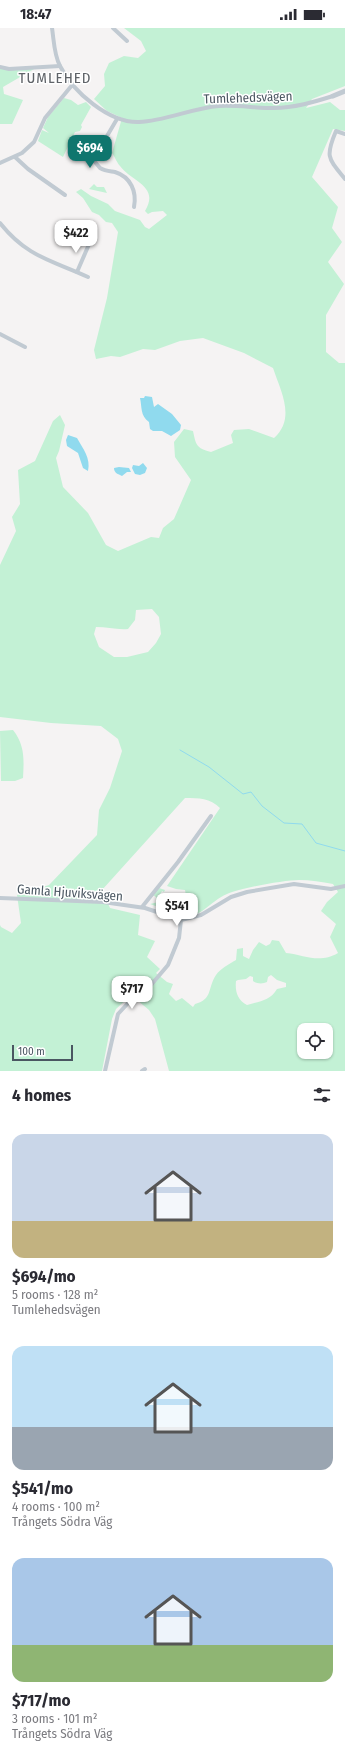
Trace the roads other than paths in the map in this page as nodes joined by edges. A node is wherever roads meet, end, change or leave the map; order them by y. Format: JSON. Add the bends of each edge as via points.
{"nodes":[{"id":1,"x":52,"y":28,"type":"edge"},
{"id":2,"x":113,"y":28,"type":"edge"},
{"id":3,"x":127,"y":41,"type":"dead end"},
{"id":4,"x":60,"y":66,"type":"junction"},
{"id":5,"x":0,"y":67,"type":"edge"},
{"id":6,"x":73,"y":84,"type":"junction"},
{"id":7,"x":345,"y":91,"type":"edge"},
{"id":8,"x":333,"y":96,"type":"joint"},
{"id":9,"x":117,"y":119,"type":"junction"},
{"id":10,"x":345,"y":134,"type":"edge"},
{"id":11,"x":15,"y":157,"type":"junction"},
{"id":12,"x":0,"y":163,"type":"edge"},
{"id":13,"x":345,"y":179,"type":"edge"},
{"id":14,"x":65,"y":195,"type":"dead end"},
{"id":15,"x":134,"y":207,"type":"dead end"},
{"id":16,"x":0,"y":223,"type":"edge"},
{"id":17,"x":90,"y":242,"type":"dead end"},
{"id":18,"x":77,"y":272,"type":"junction"},
{"id":19,"x":88,"y":277,"type":"dead end"},
{"id":20,"x":0,"y":334,"type":"edge"},
{"id":21,"x":25,"y":347,"type":"dead end"},
{"id":22,"x":211,"y":816,"type":"dead end"},
{"id":23,"x":345,"y":886,"type":"edge"},
{"id":24,"x":0,"y":898,"type":"edge"},
{"id":25,"x":142,"y":907,"type":"junction"},
{"id":26,"x":181,"y":920,"type":"junction"},
{"id":27,"x":105,"y":1071,"type":"edge"}],
"edges":[{"from":1,"to":4,"type":"street","name":"Tumlehedsvägen"},
{"from":2,"to":3,"type":"street"},
{"from":4,"to":5,"type":"street","via":[[9,69]]},
{"from":4,"to":6,"type":"street","name":"Tumlehedsvägen"},
{"from":6,"to":9,"type":"street","name":"Tumlehedsvägen","via":[[102,111]]},
{"from":6,"to":11,"type":"street","via":[[45,118],[34,142]]},
{"from":7,"to":8,"type":"street"},
{"from":8,"to":9,"type":"street","name":"Tumlehedsvägen","via":[[290,107],[221,106],[144,122]]},
{"from":9,"to":15,"type":"street","via":[[97,153],[95,162],[100,168],[120,174],[133,187],[136,194]]},
{"from":10,"to":13,"type":"street","via":[[336,131],[329,148],[329,156]]},
{"from":11,"to":12,"type":"street"},
{"from":11,"to":14,"type":"street"},
{"from":16,"to":18,"type":"street","via":[[24,248]]},
{"from":17,"to":18,"type":"street"},
{"from":18,"to":19,"type":"street"},
{"from":20,"to":21,"type":"street"},
{"from":22,"to":25,"type":"street"},
{"from":23,"to":26,"type":"street","via":[[331,889],[294,884],[240,893],[201,915]]},
{"from":24,"to":25,"type":"street","name":"Gamla Hjuviksvägen","via":[[98,901]]},
{"from":25,"to":26,"type":"street","name":"Gamla Hjuviksvägen"},
{"from":26,"to":27,"type":"street","via":[[179,938],[168,965],[152,985],[130,1001],[118,1014]]}]}
